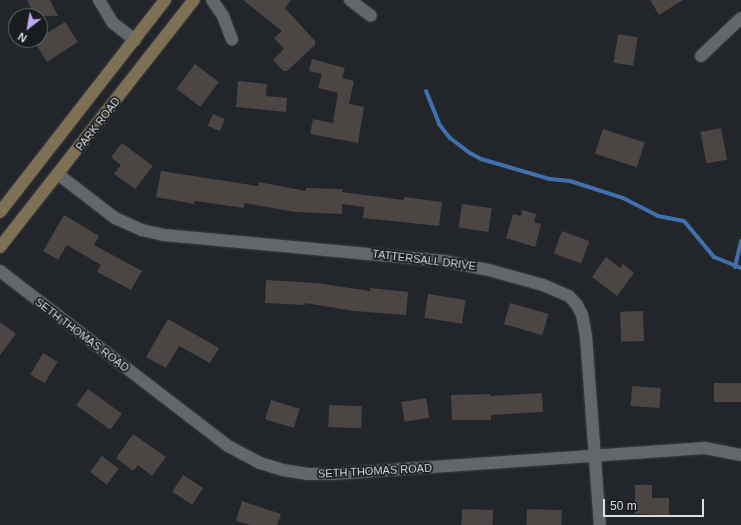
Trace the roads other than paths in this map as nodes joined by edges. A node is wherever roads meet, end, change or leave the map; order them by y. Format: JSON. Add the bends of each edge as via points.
{"nodes":[{"id":1,"x":99,"y":0,"type":"edge"},
{"id":2,"x":165,"y":0,"type":"edge"},
{"id":3,"x":194,"y":0,"type":"edge"},
{"id":4,"x":212,"y":0,"type":"edge"},
{"id":5,"x":350,"y":0,"type":"edge"},
{"id":6,"x":370,"y":16,"type":"dead end"},
{"id":7,"x":741,"y":18,"type":"edge"},
{"id":8,"x":232,"y":38,"type":"dead end"},
{"id":9,"x":135,"y":40,"type":"junction"},
{"id":10,"x":701,"y":56,"type":"dead end"},
{"id":11,"x":58,"y":175,"type":"junction"},
{"id":12,"x":0,"y":212,"type":"edge"},
{"id":13,"x":0,"y":247,"type":"edge"},
{"id":14,"x":0,"y":272,"type":"edge"},
{"id":15,"x":741,"y":455,"type":"edge"},
{"id":16,"x":595,"y":456,"type":"junction"},
{"id":17,"x":600,"y":525,"type":"edge"}],
"edges":[{"from":1,"to":9,"type":"street","via":[[112,23]]},
{"from":2,"to":9,"type":"main road","name":"PARK ROAD"},
{"from":3,"to":11,"type":"main road","name":"PARK ROAD"},
{"from":4,"to":8,"type":"street","via":[[223,16]]},
{"from":5,"to":6,"type":"street"},
{"from":7,"to":10,"type":"street"},
{"from":9,"to":12,"type":"main road","name":"PARK ROAD"},
{"from":11,"to":13,"type":"main road","name":"PARK ROAD"},
{"from":11,"to":16,"type":"street","name":"TATTERSALL DRIVE","via":[[115,218],[142,230],[164,235],[444,261],[490,270],[559,290],[573,301],[582,315],[586,336]]},
{"from":14,"to":16,"type":"street","name":"SETH THOMAS ROAD","via":[[228,446],[277,469],[307,474],[332,474]]},
{"from":15,"to":16,"type":"street","name":"SETH THOMAS ROAD","via":[[705,448]]},
{"from":16,"to":17,"type":"street","name":"TATTERSALL DRIVE"}]}
